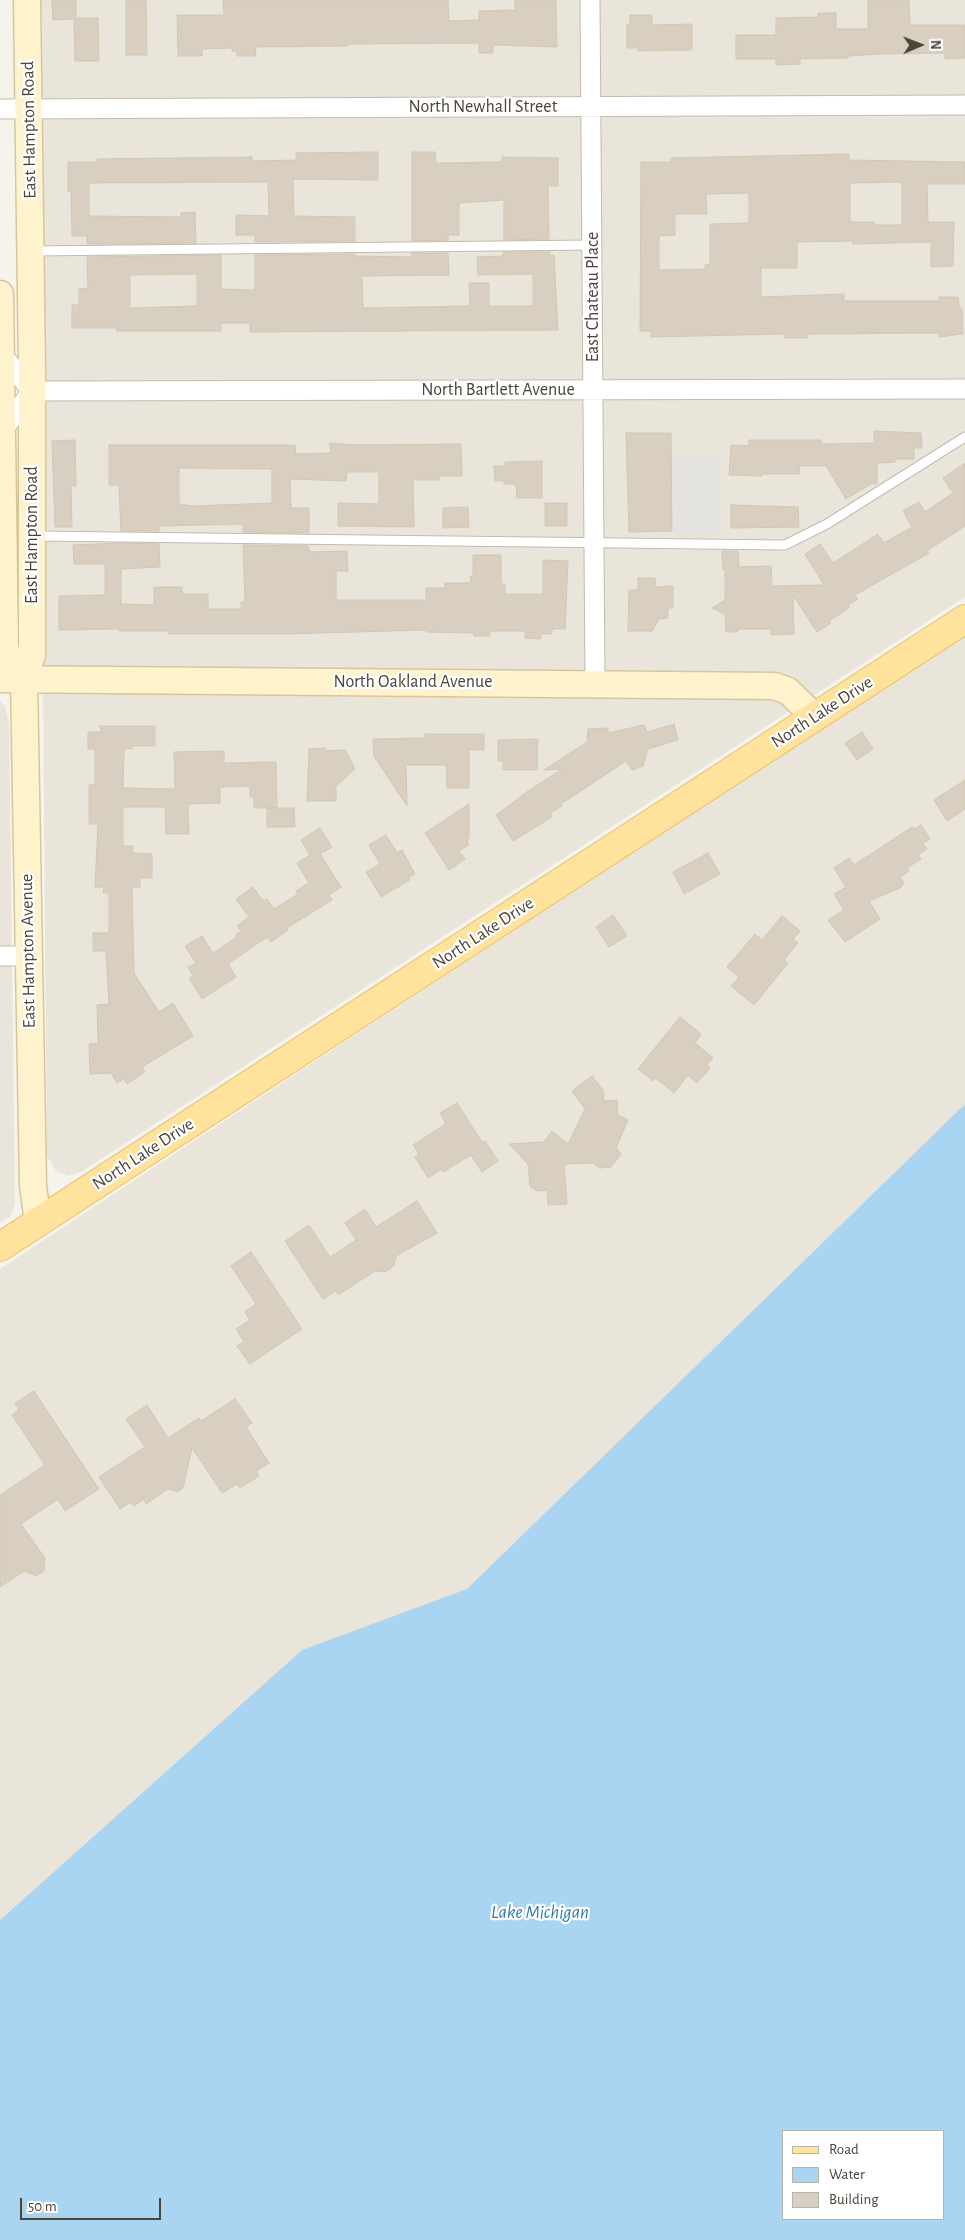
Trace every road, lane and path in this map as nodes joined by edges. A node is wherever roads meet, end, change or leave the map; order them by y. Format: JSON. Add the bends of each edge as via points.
{"nodes":[{"id":1,"x":27,"y":0,"type":"edge"},
{"id":2,"x":590,"y":0,"type":"edge"},
{"id":3,"x":965,"y":105,"type":"edge"},
{"id":4,"x":591,"y":106,"type":"junction"},
{"id":5,"x":0,"y":109,"type":"edge"},
{"id":6,"x":28,"y":109,"type":"junction"},
{"id":7,"x":593,"y":245,"type":"junction"},
{"id":8,"x":30,"y":251,"type":"junction"},
{"id":9,"x":0,"y":294,"type":"edge"},
{"id":10,"x":0,"y":352,"type":"edge"},
{"id":11,"x":965,"y":389,"type":"edge"},
{"id":12,"x":594,"y":390,"type":"junction"},
{"id":13,"x":32,"y":391,"type":"junction"},
{"id":14,"x":1,"y":433,"type":"edge"},
{"id":15,"x":965,"y":436,"type":"edge"},
{"id":16,"x":32,"y":536,"type":"junction"},
{"id":17,"x":594,"y":541,"type":"junction"},
{"id":18,"x":965,"y":619,"type":"edge"},
{"id":19,"x":12,"y":678,"type":"edge"},
{"id":20,"x":595,"y":683,"type":"junction"},
{"id":21,"x":815,"y":717,"type":"junction"},
{"id":22,"x":0,"y":956,"type":"edge"},
{"id":23,"x":28,"y":956,"type":"junction"},
{"id":24,"x":38,"y":1222,"type":"junction"},
{"id":25,"x":0,"y":1247,"type":"edge"}],
"edges":[{"from":1,"to":6,"type":"main road","name":"East Hampton Road"},
{"from":2,"to":4,"type":"street","name":"East Chateau Place"},
{"from":3,"to":4,"type":"street","name":"North Newhall Street"},
{"from":4,"to":6,"type":"street","name":"North Newhall Street"},
{"from":4,"to":7,"type":"street","name":"East Chateau Place"},
{"from":5,"to":6,"type":"street","name":"North Newhall Street"},
{"from":6,"to":8,"type":"main road","name":"East Hampton Road"},
{"from":7,"to":8,"type":"lane"},
{"from":7,"to":12,"type":"street","name":"East Chateau Place"},
{"from":8,"to":13,"type":"main road","name":"East Hampton Road"},
{"from":9,"to":10,"type":"main road","name":"East Hampton Road"},
{"from":10,"to":13,"type":"street"},
{"from":10,"to":14,"type":"main road","name":"East Hampton Road"},
{"from":11,"to":12,"type":"street","name":"North Bartlett Avenue"},
{"from":12,"to":13,"type":"street","name":"North Bartlett Avenue"},
{"from":12,"to":17,"type":"street","name":"East Chateau Place"},
{"from":13,"to":14,"type":"street"},
{"from":13,"to":16,"type":"main road","name":"East Hampton Road"},
{"from":14,"to":19,"type":"main road","name":"East Hampton Road","via":[[5,650]]},
{"from":15,"to":17,"type":"lane","via":[[827,524],[785,544]]},
{"from":16,"to":17,"type":"lane"},
{"from":16,"to":19,"type":"main road","name":"East Hampton Road","via":[[32,655]]},
{"from":17,"to":20,"type":"street","name":"East Chateau Place"},
{"from":18,"to":21,"type":"main road","name":"North Lake Drive"},
{"from":19,"to":20,"type":"main road","name":"North Oakland Avenue"},
{"from":19,"to":23,"type":"main road","name":"East Hampton Avenue"},
{"from":20,"to":21,"type":"main road","name":"North Oakland Avenue","via":[[775,686],[788,691]]},
{"from":21,"to":24,"type":"main road","name":"North Lake Drive"},
{"from":22,"to":23,"type":"street"},
{"from":23,"to":24,"type":"main road","name":"East Hampton Avenue","via":[[33,1186]]},
{"from":24,"to":25,"type":"main road","name":"North Lake Drive"}]}
